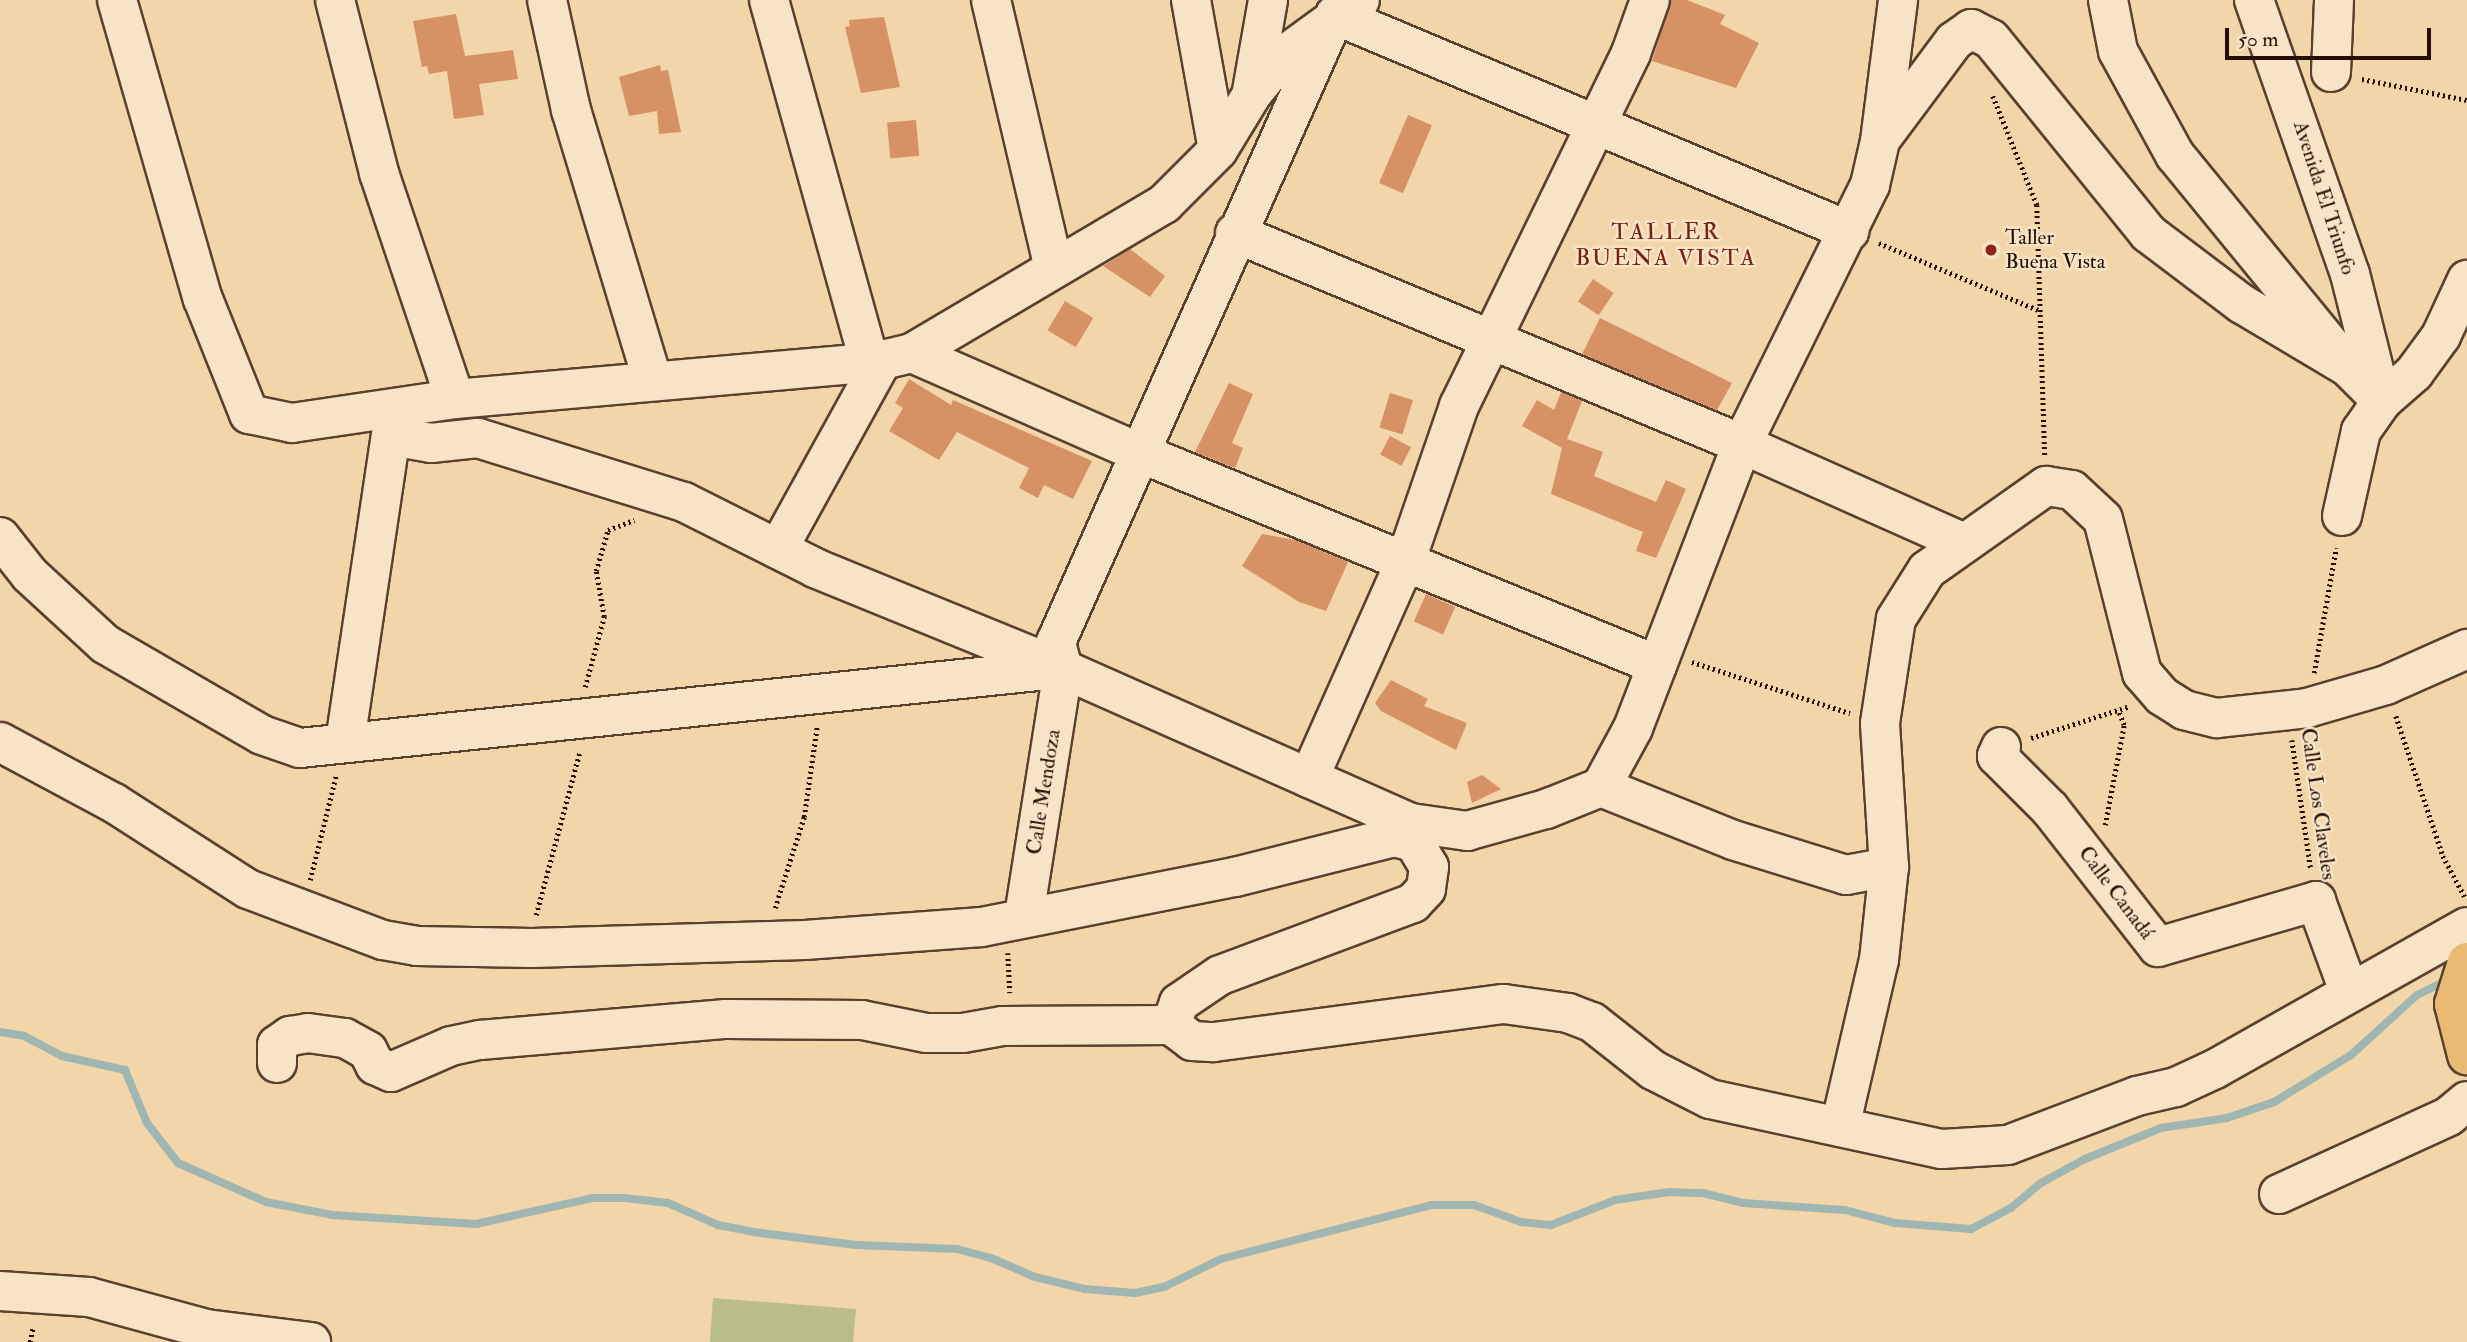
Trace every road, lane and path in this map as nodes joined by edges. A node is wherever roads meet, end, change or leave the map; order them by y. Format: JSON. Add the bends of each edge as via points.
{"nodes":[{"id":1,"x":117,"y":0,"type":"edge"},
{"id":2,"x":335,"y":0,"type":"edge"},
{"id":3,"x":547,"y":0,"type":"edge"},
{"id":4,"x":769,"y":0,"type":"edge"},
{"id":5,"x":991,"y":0,"type":"edge"},
{"id":6,"x":1191,"y":0,"type":"edge"},
{"id":7,"x":1268,"y":0,"type":"edge"},
{"id":8,"x":1650,"y":0,"type":"edge"},
{"id":9,"x":1898,"y":0,"type":"edge"},
{"id":10,"x":2108,"y":0,"type":"edge"},
{"id":11,"x":2254,"y":0,"type":"edge"},
{"id":12,"x":2334,"y":0,"type":"edge"},
{"id":13,"x":1348,"y":8,"type":"edge"},
{"id":14,"x":2330,"y":72,"type":"joint"},
{"id":15,"x":1988,"y":83,"type":"dead end"},
{"id":16,"x":1252,"y":94,"type":"junction"},
{"id":17,"x":2467,"y":100,"type":"edge"},
{"id":18,"x":1596,"y":123,"type":"junction"},
{"id":19,"x":1880,"y":141,"type":"junction"},
{"id":20,"x":1218,"y":150,"type":"junction"},
{"id":21,"x":1849,"y":231,"type":"junction"},
{"id":22,"x":1236,"y":233,"type":"junction"},
{"id":23,"x":1054,"y":268,"type":"junction"},
{"id":24,"x":2467,"y":280,"type":"edge"},
{"id":25,"x":2041,"y":311,"type":"junction"},
{"id":26,"x":1491,"y":340,"type":"junction"},
{"id":27,"x":888,"y":358,"type":"junction"},
{"id":28,"x":2348,"y":367,"type":"junction"},
{"id":29,"x":652,"y":379,"type":"junction"},
{"id":30,"x":456,"y":399,"type":"junction"},
{"id":31,"x":2382,"y":401,"type":"junction"},
{"id":32,"x":1742,"y":444,"type":"junction"},
{"id":33,"x":1140,"y":453,"type":"junction"},
{"id":34,"x":2046,"y":486,"type":"junction"},
{"id":35,"x":684,"y":502,"type":"junction"},
{"id":36,"x":2342,"y":516,"type":"joint"},
{"id":37,"x":0,"y":537,"type":"edge"},
{"id":38,"x":1964,"y":543,"type":"junction"},
{"id":39,"x":778,"y":550,"type":"junction"},
{"id":40,"x":1406,"y":560,"type":"junction"},
{"id":41,"x":2467,"y":649,"type":"edge"},
{"id":42,"x":1660,"y":659,"type":"junction"},
{"id":43,"x":1063,"y":669,"type":"junction"},
{"id":44,"x":2386,"y":685,"type":"junction"},
{"id":45,"x":823,"y":695,"type":"junction"},
{"id":46,"x":2162,"y":696,"type":"junction"},
{"id":47,"x":2118,"y":710,"type":"junction"},
{"id":48,"x":2298,"y":710,"type":"junction"},
{"id":49,"x":587,"y":719,"type":"junction"},
{"id":50,"x":1881,"y":723,"type":"junction"},
{"id":51,"x":0,"y":742,"type":"edge"},
{"id":52,"x":345,"y":742,"type":"junction"},
{"id":53,"x":2001,"y":747,"type":"joint"},
{"id":54,"x":1309,"y":778,"type":"junction"},
{"id":55,"x":1601,"y":787,"type":"junction"},
{"id":56,"x":1426,"y":835,"type":"junction"},
{"id":57,"x":2097,"y":865,"type":"junction"},
{"id":58,"x":1889,"y":867,"type":"junction"},
{"id":59,"x":2467,"y":899,"type":"edge"},
{"id":60,"x":2316,"y":901,"type":"junction"},
{"id":61,"x":302,"y":911,"type":"junction"},
{"id":62,"x":1016,"y":918,"type":"junction"},
{"id":63,"x":2467,"y":926,"type":"edge"},
{"id":64,"x":764,"y":941,"type":"junction"},
{"id":65,"x":526,"y":948,"type":"junction"},
{"id":66,"x":2467,"y":962,"type":"edge"},
{"id":67,"x":2349,"y":991,"type":"junction"},
{"id":68,"x":1171,"y":1025,"type":"junction"},
{"id":69,"x":993,"y":1028,"type":"junction"},
{"id":70,"x":2467,"y":1055,"type":"edge"},
{"id":71,"x":277,"y":1063,"type":"dead end"},
{"id":72,"x":2467,"y":1101,"type":"edge"},
{"id":73,"x":1840,"y":1127,"type":"junction"},
{"id":74,"x":2279,"y":1194,"type":"dead end"},
{"id":75,"x":0,"y":1291,"type":"edge"},
{"id":76,"x":312,"y":1342,"type":"edge"}],
"edges":[{"from":1,"to":30,"type":"street","via":[[203,299],[249,414],[292,423]]},
{"from":2,"to":30,"type":"street","via":[[379,173]]},
{"from":3,"to":29,"type":"street","via":[[571,110]]},
{"from":4,"to":27,"type":"street"},
{"from":5,"to":23,"type":"street"},
{"from":6,"to":20,"type":"street"},
{"from":7,"to":16,"type":"street"},
{"from":8,"to":18,"type":"street","via":[[1631,54]]},
{"from":9,"to":19,"type":"street"},
{"from":10,"to":28,"type":"street","via":[[2118,51],[2175,155]]},
{"from":11,"to":31,"type":"street","name":"Avenida El Triunfo","via":[[2346,262]]},
{"from":12,"to":14,"type":"street"},
{"from":13,"to":16,"type":"street","via":[[1283,56]]},
{"from":13,"to":18,"type":"street"},
{"from":13,"to":22,"type":"street","name":"Calle Mendoza"},
{"from":14,"to":17,"type":"path"},
{"from":15,"to":25,"type":"path","via":[[2038,205]]},
{"from":16,"to":20,"type":"street"},
{"from":18,"to":21,"type":"street"},
{"from":18,"to":26,"type":"street"},
{"from":19,"to":21,"type":"street","via":[[1870,185]]},
{"from":19,"to":28,"type":"street","via":[[1954,41],[1971,29],[1991,38],[2148,233],[2242,304]]},
{"from":20,"to":23,"type":"street","via":[[1164,204]]},
{"from":21,"to":25,"type":"path"},
{"from":21,"to":32,"type":"street"},
{"from":22,"to":26,"type":"street"},
{"from":22,"to":33,"type":"street","name":"Calle Mendoza"},
{"from":23,"to":27,"type":"street"},
{"from":24,"to":31,"type":"street","via":[[2434,345],[2414,373]]},
{"from":25,"to":34,"type":"path"},
{"from":26,"to":32,"type":"street"},
{"from":26,"to":40,"type":"street","via":[[1460,406]]},
{"from":27,"to":29,"type":"street"},
{"from":27,"to":33,"type":"street"},
{"from":27,"to":39,"type":"street"},
{"from":28,"to":31,"type":"street"},
{"from":29,"to":30,"type":"street"},
{"from":31,"to":36,"type":"street","via":[[2361,431]]},
{"from":32,"to":38,"type":"street"},
{"from":32,"to":42,"type":"street"},
{"from":33,"to":40,"type":"street"},
{"from":33,"to":43,"type":"street","name":"Calle Mendoza","via":[[1056,642]]},
{"from":34,"to":38,"type":"street"},
{"from":34,"to":46,"type":"street","via":[[2072,490],[2103,519],[2142,673]]},
{"from":35,"to":39,"type":"street"},
{"from":35,"to":49,"type":"path","via":[[608,530],[596,571],[604,617],[584,681]]},
{"from":35,"to":52,"type":"street","via":[[478,438],[431,443],[391,436]]},
{"from":36,"to":48,"type":"path","name":"Calle Los Claveles"},
{"from":37,"to":52,"type":"street","via":[[47,592],[105,645],[262,735],[300,748]]},
{"from":38,"to":50,"type":"street","via":[[1927,570],[1896,619]]},
{"from":39,"to":43,"type":"street"},
{"from":40,"to":42,"type":"street"},
{"from":40,"to":54,"type":"street"},
{"from":41,"to":44,"type":"street"},
{"from":42,"to":50,"type":"path"},
{"from":42,"to":55,"type":"street","via":[[1633,728]]},
{"from":43,"to":45,"type":"street"},
{"from":43,"to":54,"type":"street"},
{"from":43,"to":62,"type":"street","name":"Calle Mendoza"},
{"from":44,"to":48,"type":"street"},
{"from":44,"to":59,"type":"path","via":[[2443,856]]},
{"from":45,"to":49,"type":"street"},
{"from":45,"to":64,"type":"path","via":[[804,817]]},
{"from":46,"to":47,"type":"path"},
{"from":46,"to":48,"type":"street","via":[[2184,710],[2217,718]]},
{"from":47,"to":53,"type":"path"},
{"from":47,"to":57,"type":"path","via":[[2124,725]]},
{"from":48,"to":60,"type":"path","name":"Calle Los Claveles"},
{"from":49,"to":52,"type":"street"},
{"from":49,"to":65,"type":"path"},
{"from":50,"to":58,"type":"street"},
{"from":51,"to":61,"type":"street","via":[[114,803],[248,889]]},
{"from":52,"to":61,"type":"path"},
{"from":53,"to":57,"type":"street","name":"Calle Canadá","via":[[1997,756]]},
{"from":54,"to":56,"type":"street","via":[[1411,823]]},
{"from":55,"to":56,"type":"street","via":[[1507,821]]},
{"from":55,"to":58,"type":"street","via":[[1733,841],[1846,875]]},
{"from":56,"to":62,"type":"street","via":[[1394,836],[1235,877]]},
{"from":56,"to":68,"type":"street","via":[[1426,889],[1413,903],[1220,975],[1179,1003]]},
{"from":57,"to":60,"type":"street","name":"Calle Canadá","via":[[2158,947]]},
{"from":58,"to":73,"type":"street","via":[[1879,960]]},
{"from":60,"to":67,"type":"street"},
{"from":61,"to":65,"type":"street","via":[[383,940],[417,946]]},
{"from":62,"to":64,"type":"street","via":[[982,927]]},
{"from":62,"to":69,"type":"path","via":[[1010,998]]},
{"from":63,"to":67,"type":"street"},
{"from":64,"to":65,"type":"street"},
{"from":66,"to":70,"type":"main road","via":[[2454,1004]]},
{"from":67,"to":73,"type":"street","via":[[2215,1069],[2008,1145],[1942,1149]]},
{"from":68,"to":69,"type":"street"},
{"from":68,"to":73,"type":"street","via":[[1192,1041],[1214,1042],[1492,1005],[1568,1013],[1592,1022],[1653,1070],[1710,1099]]},
{"from":69,"to":71,"type":"street","via":[[926,1033],[862,1020],[726,1019],[480,1040],[451,1046],[391,1072],[375,1065],[368,1051],[345,1038],[308,1032],[277,1045]]},
{"from":72,"to":74,"type":"street","via":[[2449,1116]]},
{"from":75,"to":76,"type":"street","via":[[89,1297],[206,1329]]}]}
